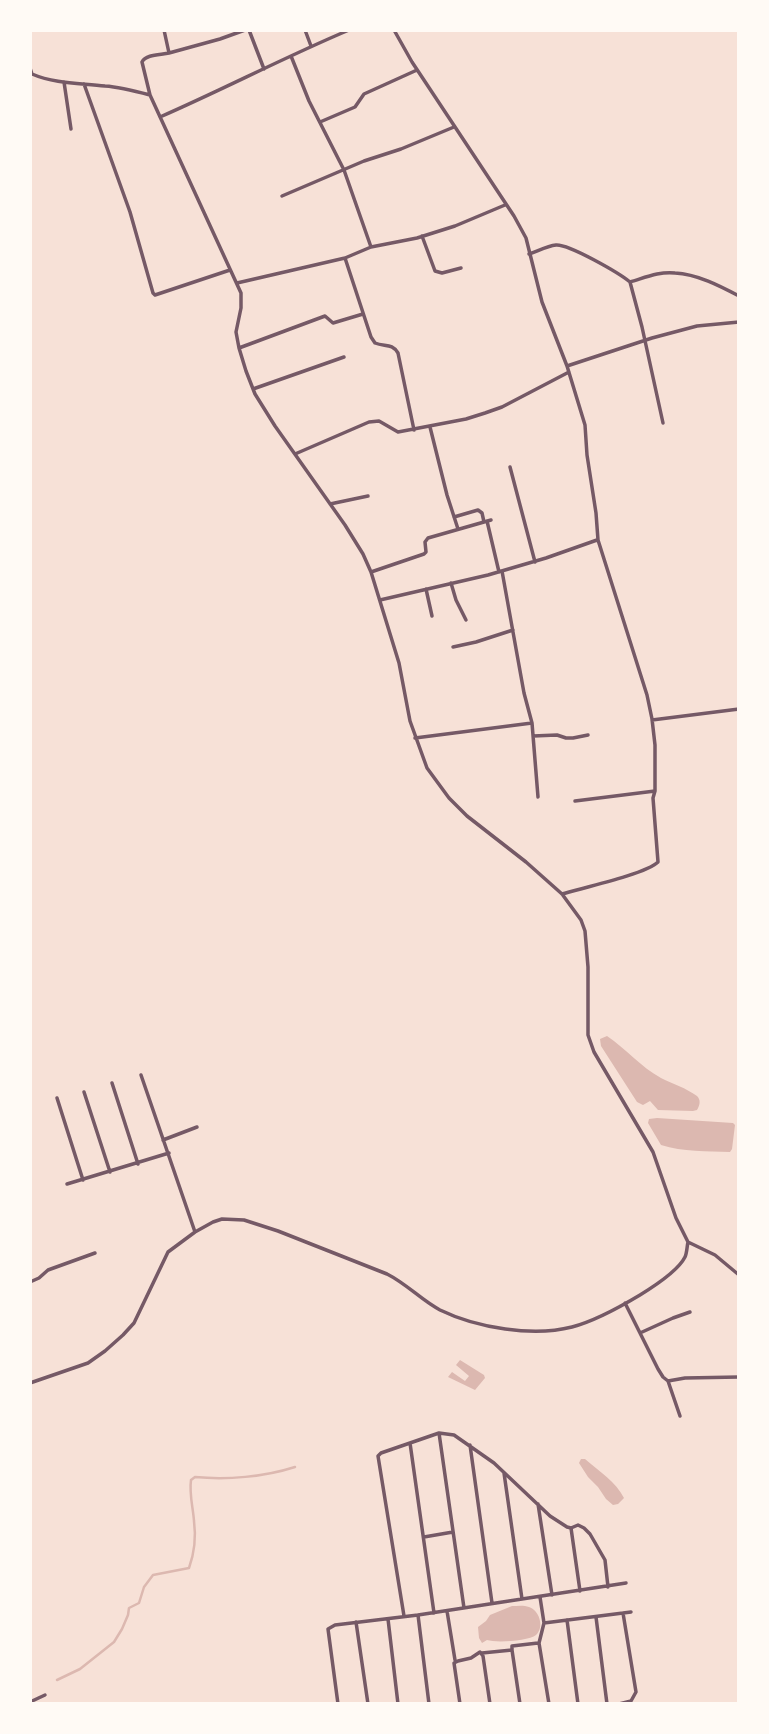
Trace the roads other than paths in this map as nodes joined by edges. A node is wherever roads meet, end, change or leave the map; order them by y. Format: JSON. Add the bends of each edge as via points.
{"nodes":[{"id":1,"x":164,"y":30,"type":"edge"},
{"id":2,"x":247,"y":30,"type":"edge"},
{"id":3,"x":305,"y":30,"type":"edge"},
{"id":4,"x":349,"y":30,"type":"edge"},
{"id":5,"x":394,"y":30,"type":"edge"},
{"id":6,"x":337,"y":32,"type":"edge"},
{"id":7,"x":311,"y":46,"type":"junction"},
{"id":8,"x":169,"y":54,"type":"junction"},
{"id":9,"x":291,"y":56,"type":"junction"},
{"id":10,"x":30,"y":68,"type":"edge"},
{"id":11,"x":264,"y":69,"type":"junction"},
{"id":12,"x":417,"y":71,"type":"junction"},
{"id":13,"x":31,"y":74,"type":"edge"},
{"id":14,"x":64,"y":82,"type":"junction"},
{"id":15,"x":85,"y":84,"type":"junction"},
{"id":16,"x":150,"y":95,"type":"junction"},
{"id":17,"x":160,"y":117,"type":"junction"},
{"id":18,"x":320,"y":122,"type":"junction"},
{"id":19,"x":454,"y":127,"type":"junction"},
{"id":20,"x":71,"y":130,"type":"dead end"},
{"id":21,"x":344,"y":170,"type":"junction"},
{"id":22,"x":282,"y":196,"type":"dead end"},
{"id":23,"x":505,"y":205,"type":"junction"},
{"id":24,"x":422,"y":236,"type":"junction"},
{"id":25,"x":370,"y":247,"type":"junction"},
{"id":26,"x":529,"y":254,"type":"junction"},
{"id":27,"x":345,"y":258,"type":"junction"},
{"id":28,"x":461,"y":268,"type":"dead end"},
{"id":29,"x":231,"y":270,"type":"junction"},
{"id":30,"x":630,"y":282,"type":"junction"},
{"id":31,"x":237,"y":283,"type":"junction"},
{"id":32,"x":739,"y":296,"type":"edge"},
{"id":33,"x":363,"y":313,"type":"junction"},
{"id":34,"x":739,"y":322,"type":"edge"},
{"id":35,"x":645,"y":341,"type":"junction"},
{"id":36,"x":239,"y":348,"type":"junction"},
{"id":37,"x":344,"y":357,"type":"dead end"},
{"id":38,"x":567,"y":366,"type":"junction"},
{"id":39,"x":569,"y":372,"type":"junction"},
{"id":40,"x":253,"y":389,"type":"junction"},
{"id":41,"x":663,"y":423,"type":"dead end"},
{"id":42,"x":429,"y":426,"type":"junction"},
{"id":43,"x":414,"y":430,"type":"junction"},
{"id":44,"x":295,"y":454,"type":"junction"},
{"id":45,"x":510,"y":467,"type":"dead end"},
{"id":46,"x":368,"y":496,"type":"dead end"},
{"id":47,"x":330,"y":505,"type":"junction"},
{"id":48,"x":454,"y":517,"type":"junction"},
{"id":49,"x":487,"y":521,"type":"junction"},
{"id":50,"x":458,"y":529,"type":"junction"},
{"id":51,"x":598,"y":540,"type":"junction"},
{"id":52,"x":535,"y":562,"type":"junction"},
{"id":53,"x":500,"y":571,"type":"junction"},
{"id":54,"x":371,"y":572,"type":"junction"},
{"id":55,"x":451,"y":583,"type":"junction"},
{"id":56,"x":426,"y":589,"type":"junction"},
{"id":57,"x":380,"y":600,"type":"junction"},
{"id":58,"x":432,"y":616,"type":"dead end"},
{"id":59,"x":466,"y":620,"type":"dead end"},
{"id":60,"x":513,"y":630,"type":"junction"},
{"id":61,"x":453,"y":647,"type":"dead end"},
{"id":62,"x":739,"y":709,"type":"edge"},
{"id":63,"x":652,"y":720,"type":"junction"},
{"id":64,"x":532,"y":723,"type":"junction"},
{"id":65,"x":588,"y":735,"type":"dead end"},
{"id":66,"x":533,"y":736,"type":"junction"},
{"id":67,"x":415,"y":738,"type":"junction"},
{"id":68,"x":655,"y":791,"type":"junction"},
{"id":69,"x":538,"y":797,"type":"dead end"},
{"id":70,"x":575,"y":801,"type":"dead end"},
{"id":71,"x":562,"y":894,"type":"junction"},
{"id":72,"x":141,"y":1075,"type":"dead end"},
{"id":73,"x":112,"y":1083,"type":"dead end"},
{"id":74,"x":85,"y":1092,"type":"dead end"},
{"id":75,"x":57,"y":1098,"type":"dead end"},
{"id":76,"x":197,"y":1127,"type":"dead end"},
{"id":77,"x":163,"y":1140,"type":"junction"},
{"id":78,"x":169,"y":1153,"type":"junction"},
{"id":79,"x":138,"y":1164,"type":"junction"},
{"id":80,"x":110,"y":1172,"type":"junction"},
{"id":81,"x":83,"y":1180,"type":"junction"},
{"id":82,"x":66,"y":1184,"type":"dead end"},
{"id":83,"x":195,"y":1232,"type":"junction"},
{"id":84,"x":688,"y":1241,"type":"junction"},
{"id":85,"x":95,"y":1254,"type":"dead end"},
{"id":86,"x":739,"y":1275,"type":"edge"},
{"id":87,"x":30,"y":1282,"type":"edge"},
{"id":88,"x":625,"y":1303,"type":"junction"},
{"id":89,"x":690,"y":1312,"type":"dead end"},
{"id":90,"x":640,"y":1334,"type":"junction"},
{"id":91,"x":739,"y":1377,"type":"edge"},
{"id":92,"x":668,"y":1381,"type":"junction"},
{"id":93,"x":30,"y":1383,"type":"edge"},
{"id":94,"x":680,"y":1416,"type":"dead end"},
{"id":95,"x":439,"y":1433,"type":"junction"},
{"id":96,"x":410,"y":1443,"type":"junction"},
{"id":97,"x":470,"y":1446,"type":"junction"},
{"id":98,"x":503,"y":1472,"type":"junction"},
{"id":99,"x":538,"y":1504,"type":"junction"},
{"id":100,"x":571,"y":1528,"type":"junction"},
{"id":101,"x":453,"y":1532,"type":"junction"},
{"id":102,"x":424,"y":1537,"type":"junction"},
{"id":103,"x":626,"y":1583,"type":"dead end"},
{"id":104,"x":608,"y":1587,"type":"junction"},
{"id":105,"x":580,"y":1591,"type":"junction"},
{"id":106,"x":552,"y":1595,"type":"junction"},
{"id":107,"x":540,"y":1597,"type":"junction"},
{"id":108,"x":522,"y":1599,"type":"junction"},
{"id":109,"x":492,"y":1604,"type":"junction"},
{"id":110,"x":464,"y":1608,"type":"junction"},
{"id":111,"x":447,"y":1611,"type":"junction"},
{"id":112,"x":631,"y":1612,"type":"dead end"},
{"id":113,"x":434,"y":1613,"type":"junction"},
{"id":114,"x":624,"y":1613,"type":"junction"},
{"id":115,"x":418,"y":1615,"type":"junction"},
{"id":116,"x":404,"y":1616,"type":"junction"},
{"id":117,"x":596,"y":1617,"type":"junction"},
{"id":118,"x":388,"y":1619,"type":"junction"},
{"id":119,"x":566,"y":1620,"type":"junction"},
{"id":120,"x":356,"y":1622,"type":"junction"},
{"id":121,"x":544,"y":1623,"type":"junction"},
{"id":122,"x":539,"y":1643,"type":"junction"},
{"id":123,"x":512,"y":1650,"type":"junction"},
{"id":124,"x":482,"y":1653,"type":"junction"},
{"id":125,"x":455,"y":1662,"type":"junction"},
{"id":126,"x":45,"y":1695,"type":"dead end"},
{"id":127,"x":30,"y":1702,"type":"edge"},
{"id":128,"x":338,"y":1704,"type":"edge"},
{"id":129,"x":368,"y":1704,"type":"edge"},
{"id":130,"x":398,"y":1704,"type":"edge"},
{"id":131,"x":429,"y":1704,"type":"edge"},
{"id":132,"x":460,"y":1704,"type":"edge"},
{"id":133,"x":490,"y":1704,"type":"edge"},
{"id":134,"x":520,"y":1704,"type":"edge"},
{"id":135,"x":549,"y":1704,"type":"edge"},
{"id":136,"x":578,"y":1704,"type":"edge"},
{"id":137,"x":607,"y":1704,"type":"edge"},
{"id":138,"x":619,"y":1704,"type":"edge"}],
"edges":[{"from":1,"to":8,"type":"street"},
{"from":2,"to":8,"type":"street"},
{"from":2,"to":11,"type":"street"},
{"from":3,"to":7,"type":"street"},
{"from":4,"to":6,"type":"street"},
{"from":5,"to":12,"type":"street"},
{"from":6,"to":7,"type":"street"},
{"from":7,"to":9,"type":"street"},
{"from":8,"to":16,"type":"street","via":[[142,61]]},
{"from":9,"to":11,"type":"street"},
{"from":9,"to":18,"type":"street"},
{"from":10,"to":13,"type":"street"},
{"from":11,"to":17,"type":"street"},
{"from":12,"to":18,"type":"street","via":[[364,94],[355,107]]},
{"from":12,"to":19,"type":"street"},
{"from":13,"to":14,"type":"street"},
{"from":14,"to":15,"type":"street"},
{"from":14,"to":20,"type":"street"},
{"from":15,"to":16,"type":"street"},
{"from":15,"to":29,"type":"street","via":[[153,293]]},
{"from":16,"to":17,"type":"street"},
{"from":17,"to":29,"type":"street"},
{"from":18,"to":21,"type":"street"},
{"from":19,"to":21,"type":"street"},
{"from":19,"to":23,"type":"street"},
{"from":21,"to":22,"type":"street"},
{"from":21,"to":25,"type":"street"},
{"from":23,"to":24,"type":"street"},
{"from":23,"to":26,"type":"street","via":[[522,231]]},
{"from":24,"to":25,"type":"street"},
{"from":24,"to":28,"type":"street","via":[[435,271]]},
{"from":25,"to":27,"type":"street"},
{"from":26,"to":30,"type":"street","via":[[561,245]]},
{"from":26,"to":38,"type":"street"},
{"from":27,"to":31,"type":"street"},
{"from":27,"to":33,"type":"street"},
{"from":29,"to":31,"type":"street"},
{"from":30,"to":32,"type":"street","via":[[674,272]]},
{"from":30,"to":35,"type":"street"},
{"from":31,"to":36,"type":"street","via":[[242,300],[236,327]]},
{"from":33,"to":36,"type":"street","via":[[332,323],[324,316]]},
{"from":33,"to":43,"type":"street","via":[[373,341],[398,353]]},
{"from":34,"to":35,"type":"street","via":[[697,326]]},
{"from":35,"to":38,"type":"street"},
{"from":35,"to":41,"type":"street"},
{"from":36,"to":40,"type":"street"},
{"from":37,"to":40,"type":"street"},
{"from":38,"to":39,"type":"street"},
{"from":39,"to":42,"type":"street","via":[[502,407]]},
{"from":39,"to":51,"type":"street","via":[[585,425]]},
{"from":40,"to":44,"type":"street"},
{"from":42,"to":43,"type":"street"},
{"from":42,"to":48,"type":"street"},
{"from":43,"to":44,"type":"street","via":[[398,432],[379,421],[369,422]]},
{"from":44,"to":47,"type":"street"},
{"from":45,"to":52,"type":"street"},
{"from":46,"to":47,"type":"street"},
{"from":47,"to":54,"type":"street"},
{"from":48,"to":49,"type":"street","via":[[478,510]]},
{"from":48,"to":50,"type":"street"},
{"from":49,"to":50,"type":"street"},
{"from":49,"to":53,"type":"street"},
{"from":50,"to":54,"type":"street","via":[[426,540],[424,554]]},
{"from":51,"to":52,"type":"street"},
{"from":51,"to":63,"type":"street"},
{"from":52,"to":53,"type":"street"},
{"from":53,"to":55,"type":"street"},
{"from":53,"to":60,"type":"street"},
{"from":54,"to":57,"type":"street"},
{"from":55,"to":56,"type":"street"},
{"from":55,"to":59,"type":"street"},
{"from":56,"to":57,"type":"street"},
{"from":56,"to":58,"type":"street"},
{"from":57,"to":67,"type":"street"},
{"from":60,"to":61,"type":"street"},
{"from":60,"to":64,"type":"street"},
{"from":62,"to":63,"type":"street"},
{"from":63,"to":68,"type":"street"},
{"from":64,"to":66,"type":"street"},
{"from":64,"to":67,"type":"street"},
{"from":65,"to":66,"type":"street"},
{"from":66,"to":69,"type":"street"},
{"from":67,"to":71,"type":"street","via":[[427,768],[449,798]]},
{"from":68,"to":70,"type":"street"},
{"from":68,"to":71,"type":"street","via":[[657,864]]},
{"from":71,"to":84,"type":"street","via":[[585,931],[590,1044],[653,1152]]},
{"from":72,"to":77,"type":"street"},
{"from":73,"to":79,"type":"street"},
{"from":74,"to":80,"type":"street"},
{"from":75,"to":81,"type":"street"},
{"from":76,"to":77,"type":"street"},
{"from":77,"to":78,"type":"street"},
{"from":78,"to":79,"type":"street"},
{"from":78,"to":83,"type":"street"},
{"from":79,"to":80,"type":"street"},
{"from":80,"to":81,"type":"street"},
{"from":81,"to":82,"type":"street"},
{"from":83,"to":88,"type":"street","via":[[222,1219],[244,1220],[387,1274],[442,1311],[493,1327],[531,1331],[574,1327]]},
{"from":83,"to":93,"type":"street","via":[[168,1252],[134,1323],[101,1355]]},
{"from":84,"to":86,"type":"street"},
{"from":84,"to":88,"type":"street","via":[[686,1257],[677,1266]]},
{"from":85,"to":87,"type":"street","via":[[48,1270]]},
{"from":88,"to":90,"type":"street"},
{"from":89,"to":90,"type":"street"},
{"from":90,"to":92,"type":"street"},
{"from":91,"to":92,"type":"street"},
{"from":92,"to":94,"type":"street"},
{"from":95,"to":96,"type":"street"},
{"from":95,"to":97,"type":"street","via":[[454,1435]]},
{"from":95,"to":101,"type":"street"},
{"from":96,"to":102,"type":"street"},
{"from":96,"to":116,"type":"street","via":[[378,1456]]},
{"from":97,"to":98,"type":"street"},
{"from":97,"to":109,"type":"street"},
{"from":98,"to":99,"type":"street"},
{"from":98,"to":108,"type":"street"},
{"from":99,"to":100,"type":"street"},
{"from":99,"to":106,"type":"street"},
{"from":100,"to":104,"type":"street","via":[[581,1525],[590,1534],[605,1560]]},
{"from":100,"to":105,"type":"street"},
{"from":101,"to":102,"type":"street"},
{"from":101,"to":110,"type":"street"},
{"from":102,"to":113,"type":"street"},
{"from":103,"to":104,"type":"street"},
{"from":104,"to":105,"type":"street"},
{"from":105,"to":106,"type":"street"},
{"from":106,"to":107,"type":"street"},
{"from":107,"to":108,"type":"street"},
{"from":107,"to":121,"type":"street"},
{"from":108,"to":109,"type":"street"},
{"from":109,"to":110,"type":"street"},
{"from":110,"to":111,"type":"street"},
{"from":111,"to":113,"type":"street"},
{"from":111,"to":125,"type":"street"},
{"from":112,"to":114,"type":"street"},
{"from":113,"to":115,"type":"street"},
{"from":114,"to":117,"type":"street"},
{"from":114,"to":138,"type":"street","via":[[636,1692],[631,1701]]},
{"from":115,"to":116,"type":"street"},
{"from":115,"to":131,"type":"street"},
{"from":116,"to":118,"type":"street"},
{"from":117,"to":119,"type":"street"},
{"from":117,"to":137,"type":"street"},
{"from":118,"to":120,"type":"street"},
{"from":118,"to":130,"type":"street"},
{"from":119,"to":121,"type":"street"},
{"from":119,"to":136,"type":"street"},
{"from":120,"to":128,"type":"street","via":[[328,1629]]},
{"from":120,"to":129,"type":"street"},
{"from":121,"to":122,"type":"street"},
{"from":122,"to":123,"type":"street","via":[[512,1646]]},
{"from":122,"to":135,"type":"street"},
{"from":123,"to":124,"type":"street"},
{"from":123,"to":134,"type":"street"},
{"from":124,"to":125,"type":"street"},
{"from":124,"to":133,"type":"street"},
{"from":125,"to":132,"type":"street"},
{"from":126,"to":127,"type":"street"}]}
